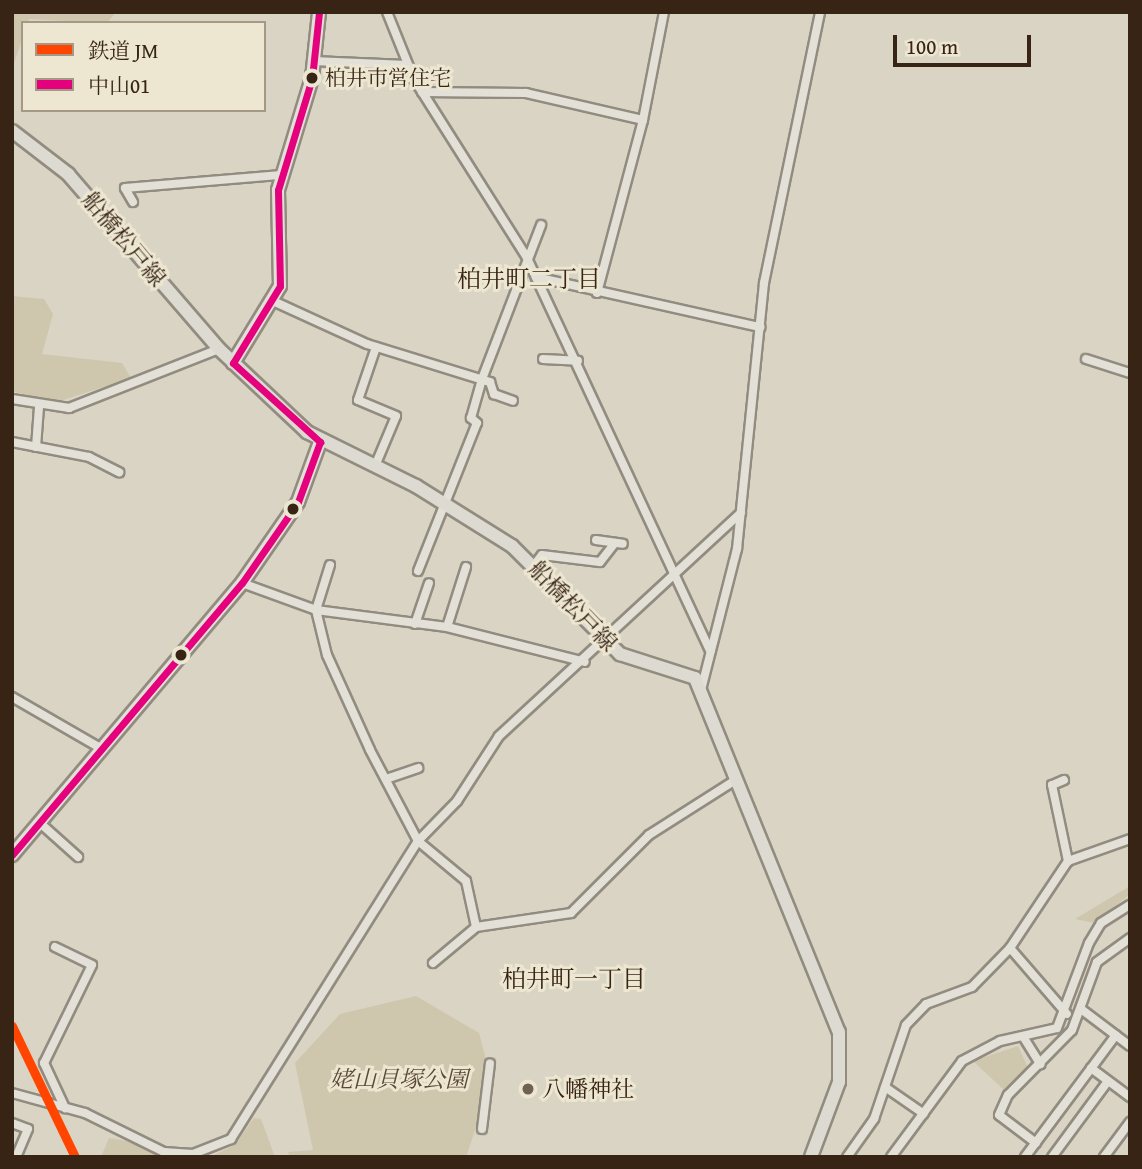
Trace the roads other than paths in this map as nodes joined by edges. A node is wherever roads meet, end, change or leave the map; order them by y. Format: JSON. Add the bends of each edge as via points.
{"nodes":[{"id":1,"x":319,"y":12,"type":"edge"},
{"id":2,"x":387,"y":12,"type":"edge"},
{"id":3,"x":664,"y":12,"type":"edge"},
{"id":4,"x":820,"y":12,"type":"edge"},
{"id":5,"x":313,"y":61,"type":"junction"},
{"id":6,"x":407,"y":65,"type":"junction"},
{"id":7,"x":422,"y":92,"type":"junction"},
{"id":8,"x":643,"y":120,"type":"junction"},
{"id":9,"x":12,"y":131,"type":"edge"},
{"id":10,"x":281,"y":175,"type":"junction"},
{"id":11,"x":133,"y":202,"type":"dead end"},
{"id":12,"x":541,"y":225,"type":"dead end"},
{"id":13,"x":526,"y":256,"type":"junction"},
{"id":14,"x":536,"y":277,"type":"junction"},
{"id":15,"x":597,"y":293,"type":"junction"},
{"id":16,"x":273,"y":301,"type":"junction"},
{"id":17,"x":760,"y":327,"type":"junction"},
{"id":18,"x":376,"y":347,"type":"junction"},
{"id":19,"x":219,"y":349,"type":"junction"},
{"id":20,"x":543,"y":359,"type":"dead end"},
{"id":21,"x":1086,"y":359,"type":"dead end"},
{"id":22,"x":578,"y":361,"type":"junction"},
{"id":23,"x":233,"y":363,"type":"junction"},
{"id":24,"x":1130,"y":373,"type":"edge"},
{"id":25,"x":482,"y":379,"type":"junction"},
{"id":26,"x":12,"y":399,"type":"edge"},
{"id":27,"x":513,"y":401,"type":"dead end"},
{"id":28,"x":39,"y":407,"type":"junction"},
{"id":29,"x":12,"y":442,"type":"edge"},
{"id":30,"x":320,"y":442,"type":"junction"},
{"id":31,"x":36,"y":447,"type":"junction"},
{"id":32,"x":375,"y":466,"type":"junction"},
{"id":33,"x":119,"y":472,"type":"dead end"},
{"id":34,"x":444,"y":502,"type":"junction"},
{"id":35,"x":741,"y":513,"type":"junction"},
{"id":36,"x":596,"y":540,"type":"dead end"},
{"id":37,"x":534,"y":564,"type":"junction"},
{"id":38,"x":330,"y":565,"type":"dead end"},
{"id":39,"x":466,"y":567,"type":"dead end"},
{"id":40,"x":674,"y":568,"type":"junction"},
{"id":41,"x":418,"y":571,"type":"dead end"},
{"id":42,"x":242,"y":583,"type":"junction"},
{"id":43,"x":429,"y":583,"type":"dead end"},
{"id":44,"x":316,"y":610,"type":"junction"},
{"id":45,"x":415,"y":624,"type":"junction"},
{"id":46,"x":447,"y":627,"type":"junction"},
{"id":47,"x":605,"y":642,"type":"junction"},
{"id":48,"x":709,"y":651,"type":"junction"},
{"id":49,"x":584,"y":662,"type":"junction"},
{"id":50,"x":701,"y":690,"type":"junction"},
{"id":51,"x":12,"y":697,"type":"edge"},
{"id":52,"x":102,"y":749,"type":"junction"},
{"id":53,"x":418,"y":768,"type":"dead end"},
{"id":54,"x":389,"y":778,"type":"junction"},
{"id":55,"x":734,"y":780,"type":"junction"},
{"id":56,"x":1064,"y":780,"type":"dead end"},
{"id":57,"x":40,"y":823,"type":"junction"},
{"id":58,"x":1130,"y":839,"type":"edge"},
{"id":59,"x":418,"y":841,"type":"junction"},
{"id":60,"x":12,"y":855,"type":"edge"},
{"id":61,"x":78,"y":857,"type":"dead end"},
{"id":62,"x":1068,"y":861,"type":"junction"},
{"id":63,"x":1130,"y":905,"type":"edge"},
{"id":64,"x":476,"y":927,"type":"junction"},
{"id":65,"x":1130,"y":938,"type":"edge"},
{"id":66,"x":55,"y":947,"type":"dead end"},
{"id":67,"x":1010,"y":948,"type":"junction"},
{"id":68,"x":433,"y":963,"type":"dead end"},
{"id":69,"x":1081,"y":1009,"type":"junction"},
{"id":70,"x":1067,"y":1014,"type":"junction"},
{"id":71,"x":1116,"y":1035,"type":"junction"},
{"id":72,"x":1024,"y":1038,"type":"junction"},
{"id":73,"x":1130,"y":1046,"type":"edge"},
{"id":74,"x":490,"y":1063,"type":"dead end"},
{"id":75,"x":1040,"y":1064,"type":"junction"},
{"id":76,"x":1091,"y":1068,"type":"junction"},
{"id":77,"x":1108,"y":1081,"type":"junction"},
{"id":78,"x":885,"y":1087,"type":"junction"},
{"id":79,"x":12,"y":1093,"type":"edge"},
{"id":80,"x":1130,"y":1097,"type":"edge"},
{"id":81,"x":65,"y":1108,"type":"junction"},
{"id":82,"x":923,"y":1114,"type":"junction"},
{"id":83,"x":1130,"y":1122,"type":"edge"},
{"id":84,"x":12,"y":1123,"type":"edge"},
{"id":85,"x":482,"y":1129,"type":"dead end"},
{"id":86,"x":1036,"y":1143,"type":"junction"},
{"id":87,"x":16,"y":1157,"type":"edge"},
{"id":88,"x":811,"y":1157,"type":"edge"},
{"id":89,"x":847,"y":1157,"type":"edge"},
{"id":90,"x":891,"y":1157,"type":"edge"},
{"id":91,"x":1025,"y":1157,"type":"edge"},
{"id":92,"x":1052,"y":1157,"type":"edge"},
{"id":93,"x":1104,"y":1157,"type":"edge"}],
"edges":[{"from":1,"to":5,"type":"street"},
{"from":2,"to":6,"type":"street"},
{"from":3,"to":8,"type":"street"},
{"from":4,"to":17,"type":"street"},
{"from":5,"to":6,"type":"street"},
{"from":5,"to":10,"type":"street"},
{"from":6,"to":7,"type":"street"},
{"from":7,"to":8,"type":"street","via":[[526,93]]},
{"from":7,"to":13,"type":"street"},
{"from":8,"to":15,"type":"street"},
{"from":9,"to":19,"type":"main road","name":"船橋松戸線","via":[[68,174]]},
{"from":10,"to":11,"type":"street","via":[[125,188]]},
{"from":10,"to":16,"type":"street","via":[[284,256]]},
{"from":12,"to":13,"type":"street"},
{"from":13,"to":14,"type":"street"},
{"from":13,"to":25,"type":"street"},
{"from":14,"to":15,"type":"street"},
{"from":14,"to":22,"type":"street"},
{"from":15,"to":17,"type":"street"},
{"from":16,"to":18,"type":"street"},
{"from":16,"to":23,"type":"street"},
{"from":17,"to":35,"type":"street"},
{"from":18,"to":25,"type":"street"},
{"from":18,"to":32,"type":"street","via":[[358,400],[396,416]]},
{"from":19,"to":23,"type":"main road","name":"船橋松戸線"},
{"from":19,"to":28,"type":"street","via":[[87,404]]},
{"from":20,"to":22,"type":"street"},
{"from":21,"to":24,"type":"street"},
{"from":22,"to":40,"type":"street"},
{"from":23,"to":30,"type":"main road","name":"船橋松戸線"},
{"from":25,"to":27,"type":"street","via":[[494,394]]},
{"from":25,"to":34,"type":"street","via":[[471,418],[477,423]]},
{"from":26,"to":28,"type":"street"},
{"from":28,"to":31,"type":"street"},
{"from":29,"to":31,"type":"street"},
{"from":30,"to":32,"type":"main road","name":"船橋松戸線"},
{"from":30,"to":42,"type":"street","via":[[298,502]]},
{"from":31,"to":33,"type":"street","via":[[89,457]]},
{"from":32,"to":34,"type":"main road","name":"船橋松戸線"},
{"from":34,"to":37,"type":"main road","name":"船橋松戸線"},
{"from":34,"to":41,"type":"street"},
{"from":35,"to":40,"type":"street"},
{"from":35,"to":48,"type":"street"},
{"from":36,"to":37,"type":"street","via":[[619,543],[600,562],[542,555]]},
{"from":37,"to":47,"type":"main road","name":"船橋松戸線"},
{"from":38,"to":44,"type":"street"},
{"from":39,"to":46,"type":"street"},
{"from":40,"to":47,"type":"street"},
{"from":40,"to":48,"type":"street"},
{"from":42,"to":44,"type":"street"},
{"from":42,"to":52,"type":"street"},
{"from":43,"to":45,"type":"street"},
{"from":44,"to":45,"type":"street"},
{"from":44,"to":54,"type":"street","via":[[327,655]]},
{"from":45,"to":46,"type":"street"},
{"from":46,"to":49,"type":"street"},
{"from":47,"to":49,"type":"street"},
{"from":47,"to":50,"type":"main road","name":"船橋松戸線","via":[[633,660],[683,670]]},
{"from":48,"to":50,"type":"street"},
{"from":49,"to":59,"type":"street","via":[[499,736],[457,800]]},
{"from":50,"to":55,"type":"main road"},
{"from":51,"to":52,"type":"street"},
{"from":52,"to":57,"type":"street"},
{"from":53,"to":54,"type":"street"},
{"from":54,"to":59,"type":"street"},
{"from":55,"to":64,"type":"street","via":[[649,835],[571,913]]},
{"from":55,"to":88,"type":"main road","via":[[839,1032],[839,1082]]},
{"from":56,"to":62,"type":"street","via":[[1052,785]]},
{"from":57,"to":60,"type":"street"},
{"from":57,"to":61,"type":"street"},
{"from":58,"to":62,"type":"street"},
{"from":59,"to":64,"type":"street","via":[[466,881]]},
{"from":59,"to":81,"type":"street","via":[[231,1139],[193,1154],[164,1152]]},
{"from":62,"to":67,"type":"street"},
{"from":63,"to":70,"type":"street","via":[[1101,923],[1089,943]]},
{"from":64,"to":68,"type":"street"},
{"from":65,"to":69,"type":"street","via":[[1097,962]]},
{"from":66,"to":81,"type":"street","via":[[92,965],[44,1063]]},
{"from":67,"to":70,"type":"street"},
{"from":67,"to":78,"type":"street","via":[[972,987],[926,1004],[906,1025]]},
{"from":69,"to":71,"type":"street"},
{"from":69,"to":75,"type":"street","via":[[1072,1030]]},
{"from":70,"to":72,"type":"street","via":[[1057,1028]]},
{"from":71,"to":73,"type":"street"},
{"from":71,"to":76,"type":"street"},
{"from":72,"to":75,"type":"street"},
{"from":72,"to":82,"type":"street","via":[[962,1060]]},
{"from":74,"to":85,"type":"street"},
{"from":75,"to":86,"type":"street","via":[[999,1115]]},
{"from":76,"to":77,"type":"street"},
{"from":76,"to":86,"type":"street"},
{"from":77,"to":80,"type":"street"},
{"from":77,"to":92,"type":"street"},
{"from":78,"to":82,"type":"street"},
{"from":78,"to":89,"type":"street","via":[[874,1119]]},
{"from":79,"to":81,"type":"street"},
{"from":82,"to":90,"type":"street"},
{"from":83,"to":93,"type":"street"},
{"from":84,"to":87,"type":"street","via":[[28,1129]]},
{"from":86,"to":91,"type":"street"}]}
